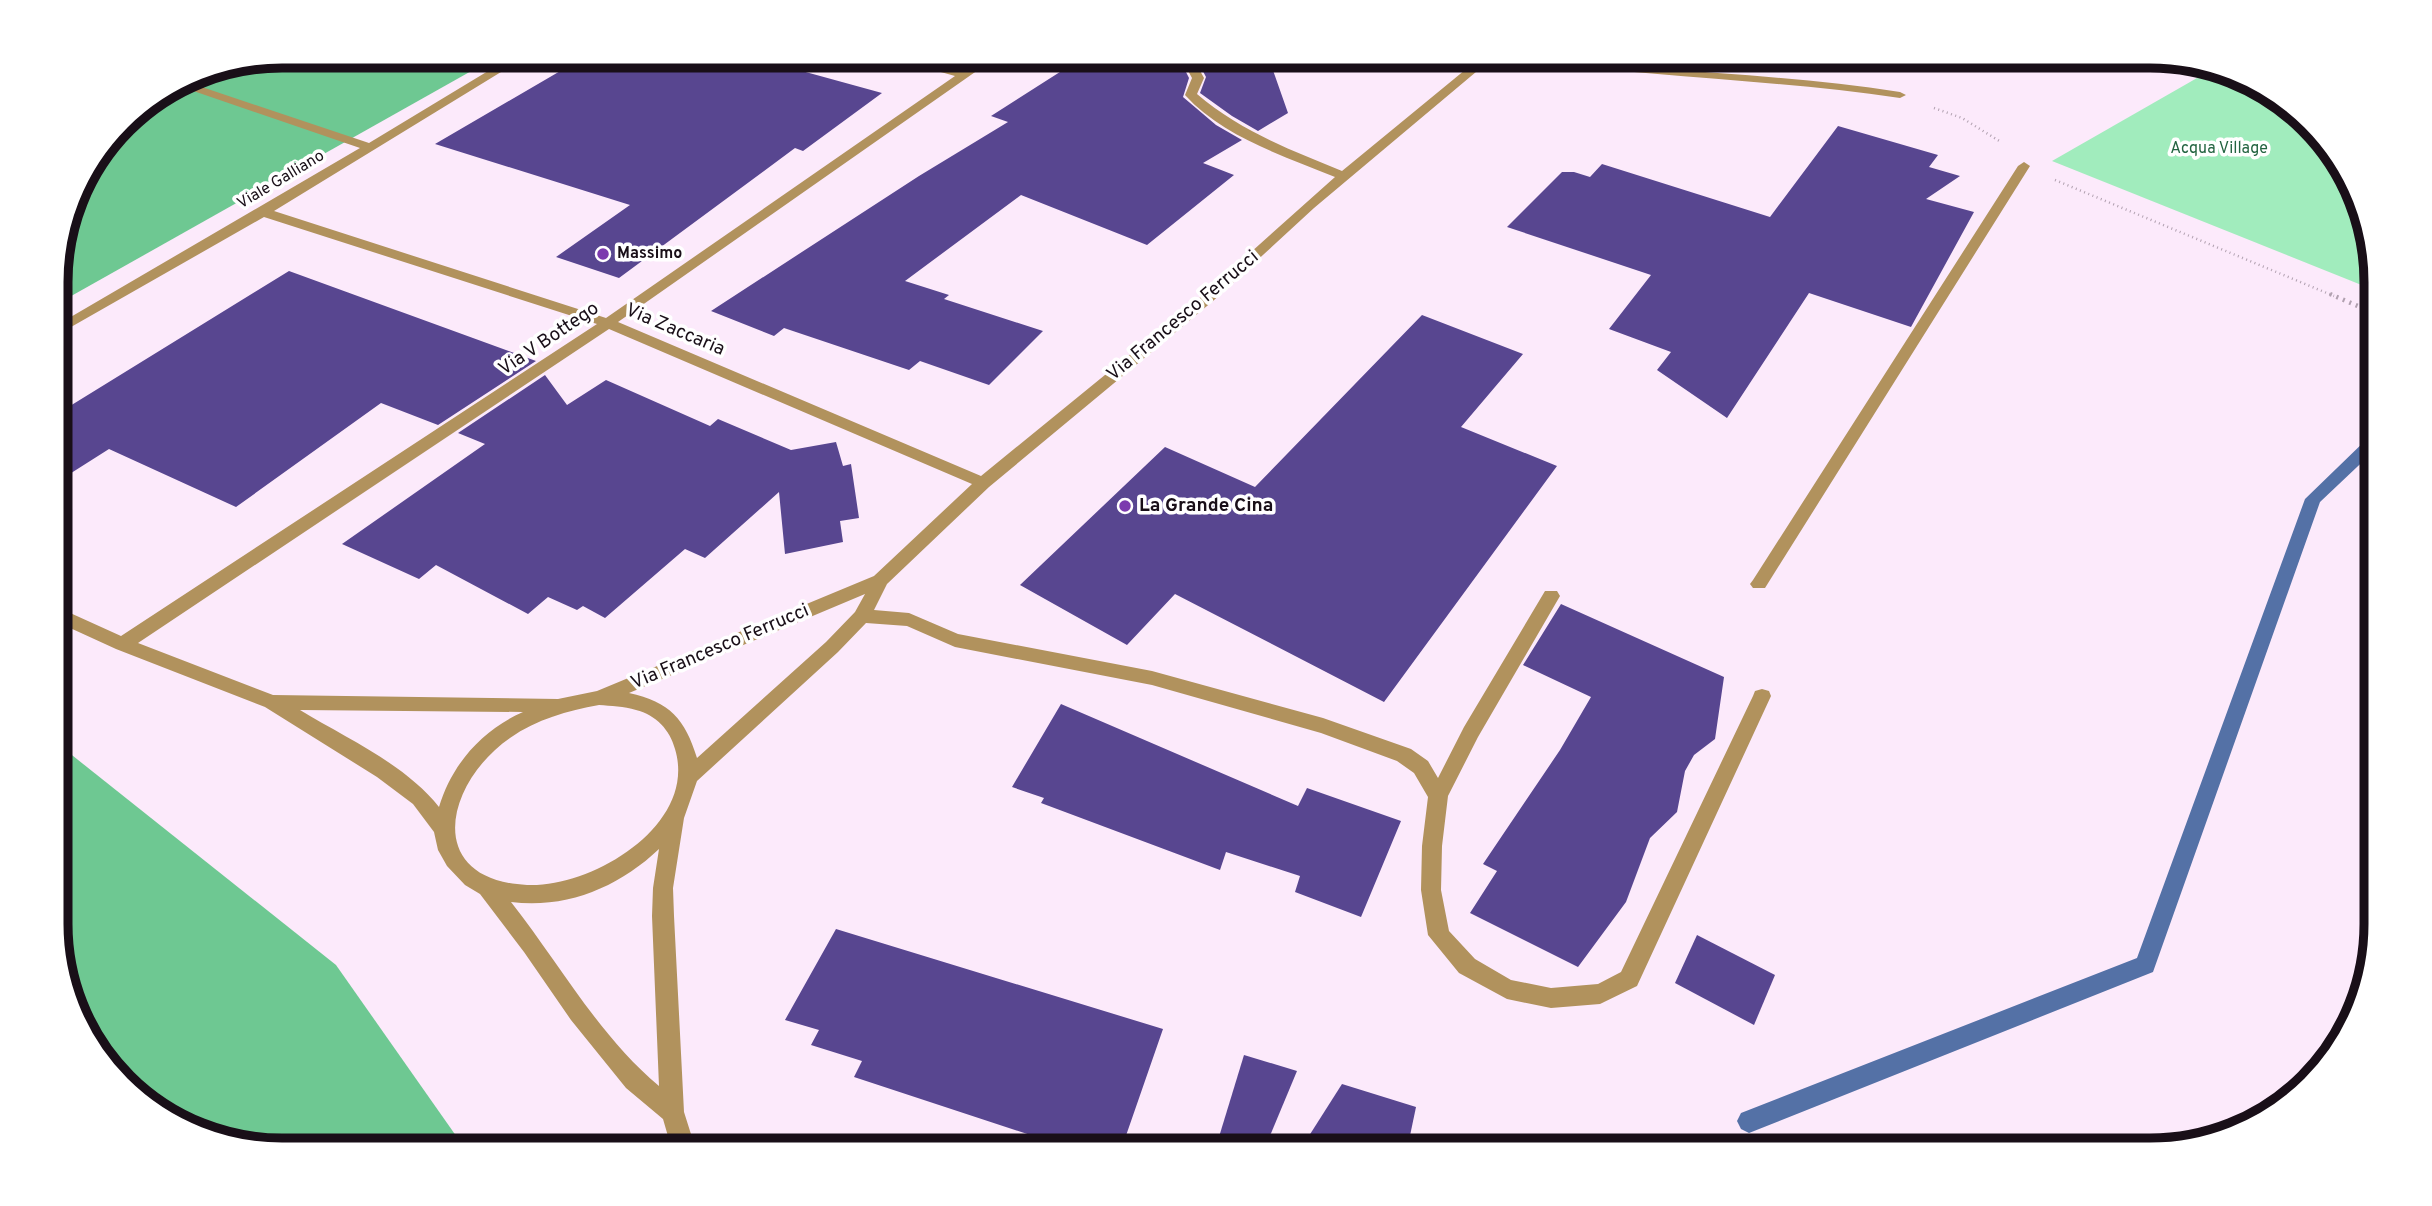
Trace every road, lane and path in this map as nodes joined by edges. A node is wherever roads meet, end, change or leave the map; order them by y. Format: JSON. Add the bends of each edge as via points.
{"nodes":[{"id":1,"x":1474,"y":68,"type":"edge"},
{"id":2,"x":1614,"y":68,"type":"edge"},
{"id":3,"x":499,"y":69,"type":"edge"},
{"id":4,"x":939,"y":69,"type":"edge"},
{"id":5,"x":973,"y":69,"type":"edge"},
{"id":6,"x":1193,"y":69,"type":"edge"},
{"id":7,"x":963,"y":75,"type":"junction"},
{"id":8,"x":194,"y":88,"type":"edge"},
{"id":9,"x":1900,"y":95,"type":"joint"},
{"id":10,"x":369,"y":146,"type":"junction"},
{"id":11,"x":2024,"y":166,"type":"junction"},
{"id":12,"x":1344,"y":176,"type":"junction"},
{"id":13,"x":263,"y":212,"type":"junction"},
{"id":14,"x":2364,"y":309,"type":"edge"},
{"id":15,"x":608,"y":323,"type":"junction"},
{"id":16,"x":69,"y":324,"type":"edge"},
{"id":17,"x":983,"y":483,"type":"junction"},
{"id":18,"x":880,"y":580,"type":"junction"},
{"id":19,"x":1759,"y":584,"type":"dead end"},
{"id":20,"x":1551,"y":596,"type":"dead end"},
{"id":21,"x":862,"y":616,"type":"junction"},
{"id":22,"x":68,"y":619,"type":"edge"},
{"id":23,"x":122,"y":645,"type":"junction"},
{"id":24,"x":1762,"y":696,"type":"dead end"},
{"id":25,"x":599,"y":698,"type":"junction"},
{"id":26,"x":272,"y":702,"type":"junction"},
{"id":27,"x":559,"y":705,"type":"junction"},
{"id":28,"x":689,"y":777,"type":"junction"},
{"id":29,"x":1438,"y":796,"type":"junction"},
{"id":30,"x":674,"y":818,"type":"junction"},
{"id":31,"x":443,"y":828,"type":"junction"},
{"id":32,"x":488,"y":889,"type":"junction"},
{"id":33,"x":672,"y":1112,"type":"junction"},
{"id":34,"x":680,"y":1138,"type":"edge"}],
"edges":[{"from":1,"to":12,"type":"street","name":"Via Francesco Ferrucci"},
{"from":2,"to":9,"type":"street","via":[[1849,85]]},
{"from":3,"to":10,"type":"street","name":"Viale Galliano"},
{"from":4,"to":7,"type":"street"},
{"from":5,"to":7,"type":"street","name":"Via V Bottego"},
{"from":6,"to":12,"type":"street","via":[[1198,78],[1191,95],[1211,114],[1255,139]]},
{"from":7,"to":15,"type":"street","name":"Via V Bottego"},
{"from":8,"to":10,"type":"street"},
{"from":9,"to":11,"type":"path","via":[[1962,118],[2004,144]]},
{"from":10,"to":13,"type":"street","name":"Viale Galliano"},
{"from":11,"to":14,"type":"path"},
{"from":11,"to":19,"type":"street"},
{"from":12,"to":17,"type":"street","name":"Via Francesco Ferrucci","via":[[1208,298]]},
{"from":13,"to":15,"type":"street","name":"Via Zaccaria"},
{"from":13,"to":16,"type":"street","name":"Viale Galliano"},
{"from":15,"to":17,"type":"street","name":"Via Zaccaria"},
{"from":15,"to":23,"type":"street","name":"Via V Bottego"},
{"from":17,"to":18,"type":"street","name":"Via Francesco Ferrucci"},
{"from":18,"to":21,"type":"street","name":"Via Francesco Ferrucci"},
{"from":18,"to":25,"type":"street","name":"Via Francesco Ferrucci"},
{"from":20,"to":29,"type":"street"},
{"from":21,"to":28,"type":"street","name":"Via Francesco Ferrucci"},
{"from":21,"to":29,"type":"street","via":[[909,620],[955,640],[1152,678],[1323,726],[1404,755],[1421,767]]},
{"from":22,"to":23,"type":"street"},
{"from":23,"to":26,"type":"street"},
{"from":24,"to":29,"type":"street","via":[[1629,979],[1600,994],[1551,998],[1507,989],[1467,966],[1439,935],[1432,890]]},
{"from":25,"to":27,"type":"street"},
{"from":25,"to":28,"type":"street","via":[[632,701],[658,711],[677,728],[688,750]]},
{"from":26,"to":27,"type":"street"},
{"from":26,"to":31,"type":"street","via":[[384,771],[420,798]]},
{"from":27,"to":31,"type":"street","via":[[513,726],[466,767],[449,797]]},
{"from":28,"to":30,"type":"street"},
{"from":30,"to":32,"type":"street","via":[[648,849],[610,874],[568,891],[525,896]]},
{"from":30,"to":33,"type":"street","via":[[663,888]]},
{"from":31,"to":32,"type":"street","via":[[449,853],[464,874]]},
{"from":32,"to":33,"type":"street","via":[[626,1071]]},
{"from":33,"to":34,"type":"street"}]}
